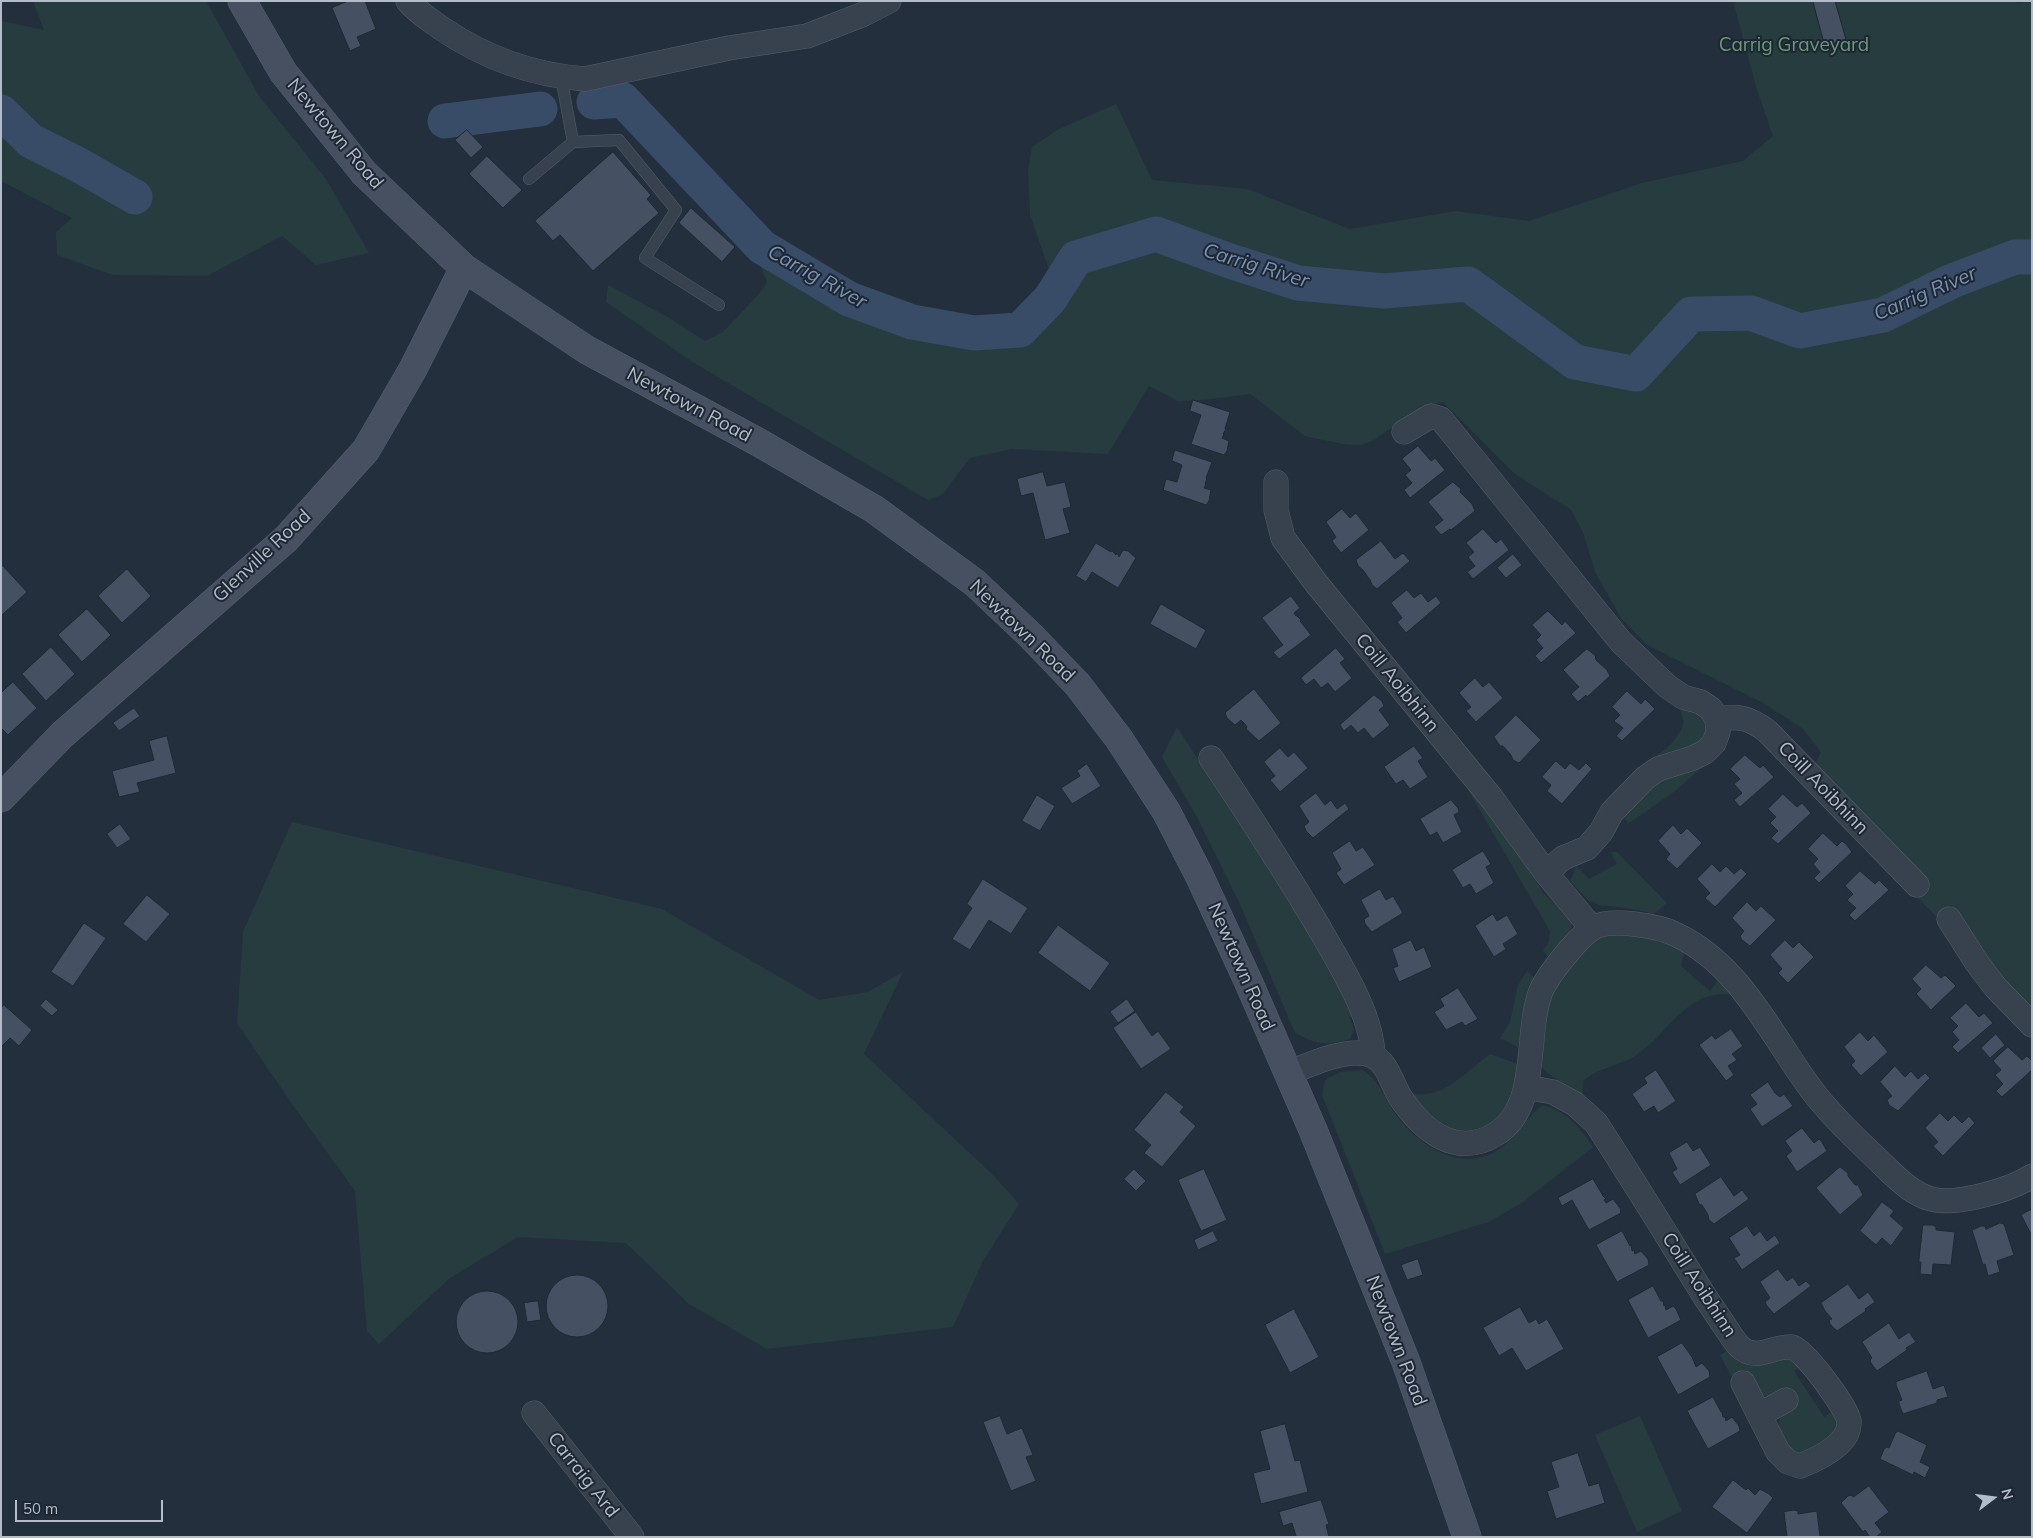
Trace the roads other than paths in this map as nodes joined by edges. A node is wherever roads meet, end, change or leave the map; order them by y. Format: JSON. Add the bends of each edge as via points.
{"nodes":[{"id":1,"x":242,"y":1,"type":"edge"},
{"id":2,"x":408,"y":1,"type":"edge"},
{"id":3,"x":889,"y":1,"type":"edge"},
{"id":4,"x":561,"y":78,"type":"junction"},
{"id":5,"x":573,"y":142,"type":"junction"},
{"id":6,"x":529,"y":179,"type":"dead end"},
{"id":7,"x":464,"y":268,"type":"junction"},
{"id":8,"x":719,"y":305,"type":"dead end"},
{"id":9,"x":1404,"y":432,"type":"dead end"},
{"id":10,"x":1276,"y":482,"type":"dead end"},
{"id":11,"x":1717,"y":719,"type":"junction"},
{"id":12,"x":1211,"y":758,"type":"dead end"},
{"id":13,"x":1,"y":798,"type":"edge"},
{"id":14,"x":1546,"y":873,"type":"junction"},
{"id":15,"x":1917,"y":885,"type":"dead end"},
{"id":16,"x":1949,"y":918,"type":"dead end"},
{"id":17,"x":1593,"y":927,"type":"junction"},
{"id":18,"x":2032,"y":1025,"type":"edge"},
{"id":19,"x":1373,"y":1056,"type":"junction"},
{"id":20,"x":1289,"y":1073,"type":"junction"},
{"id":21,"x":1526,"y":1087,"type":"junction"},
{"id":22,"x":2032,"y":1176,"type":"edge"},
{"id":23,"x":1743,"y":1383,"type":"dead end"},
{"id":24,"x":1786,"y":1400,"type":"dead end"},
{"id":25,"x":534,"y":1413,"type":"dead end"},
{"id":26,"x":1759,"y":1415,"type":"junction"},
{"id":27,"x":632,"y":1537,"type":"edge"},
{"id":28,"x":1467,"y":1537,"type":"edge"}],
"edges":[{"from":1,"to":7,"type":"main road","name":"Newtown Road","via":[[283,72],[364,173]]},
{"from":2,"to":4,"type":"street","via":[[464,43],[508,64]]},
{"from":3,"to":4,"type":"street","via":[[806,36],[729,48],[585,79]]},
{"from":4,"to":5,"type":"lane"},
{"from":5,"to":6,"type":"lane"},
{"from":5,"to":8,"type":"lane","via":[[619,140],[676,210],[645,258]]},
{"from":7,"to":13,"type":"main road","name":"Glenville Road","via":[[414,369],[366,450],[286,538],[62,735]]},
{"from":7,"to":20,"type":"main road","name":"Newtown Road","via":[[587,350],[874,509],[975,583],[1031,636],[1078,685],[1119,739],[1166,811],[1199,875]]},
{"from":9,"to":11,"type":"street","via":[[1431,416],[1441,420],[1621,642],[1667,686],[1683,697],[1701,702]]},
{"from":10,"to":14,"type":"street","name":"Coill Aoibhinn","via":[[1276,510],[1283,538],[1493,800]]},
{"from":11,"to":14,"type":"street","via":[[1718,732],[1714,743],[1705,752],[1658,769],[1645,778],[1612,812],[1587,848],[1563,858]]},
{"from":11,"to":15,"type":"street","name":"Coill Aoibhinn","via":[[1736,717],[1752,720],[1767,731]]},
{"from":12,"to":19,"type":"street","via":[[1285,870],[1338,962],[1365,1016],[1373,1043]]},
{"from":14,"to":17,"type":"street","name":"Coill Aoibhinn"},
{"from":16,"to":18,"type":"street","via":[[1976,963]]},
{"from":17,"to":21,"type":"street","via":[[1562,959],[1541,990],[1533,1023]]},
{"from":17,"to":22,"type":"street","via":[[1624,922],[1676,934],[1708,955],[1736,981],[1838,1122],[1904,1185],[1929,1198],[1962,1200],[2018,1184]]},
{"from":19,"to":20,"type":"street","via":[[1359,1053],[1326,1058]]},
{"from":19,"to":21,"type":"street","via":[[1384,1065],[1399,1095],[1415,1116],[1448,1142],[1468,1144],[1497,1133],[1509,1122]]},
{"from":20,"to":28,"type":"main road","name":"Newtown Road","via":[[1406,1362]]},
{"from":21,"to":26,"type":"street","name":"Coill Aoibhinn","via":[[1554,1092],[1575,1104],[1596,1123],[1709,1304],[1740,1347],[1751,1354],[1794,1348],[1805,1355],[1845,1409],[1849,1420],[1848,1432],[1841,1442],[1812,1462],[1800,1466],[1788,1462],[1778,1452]]},
{"from":23,"to":26,"type":"street","name":"Coill Aoibhinn"},
{"from":24,"to":26,"type":"street"},
{"from":25,"to":27,"type":"street","name":"Carraig Ard"}]}
